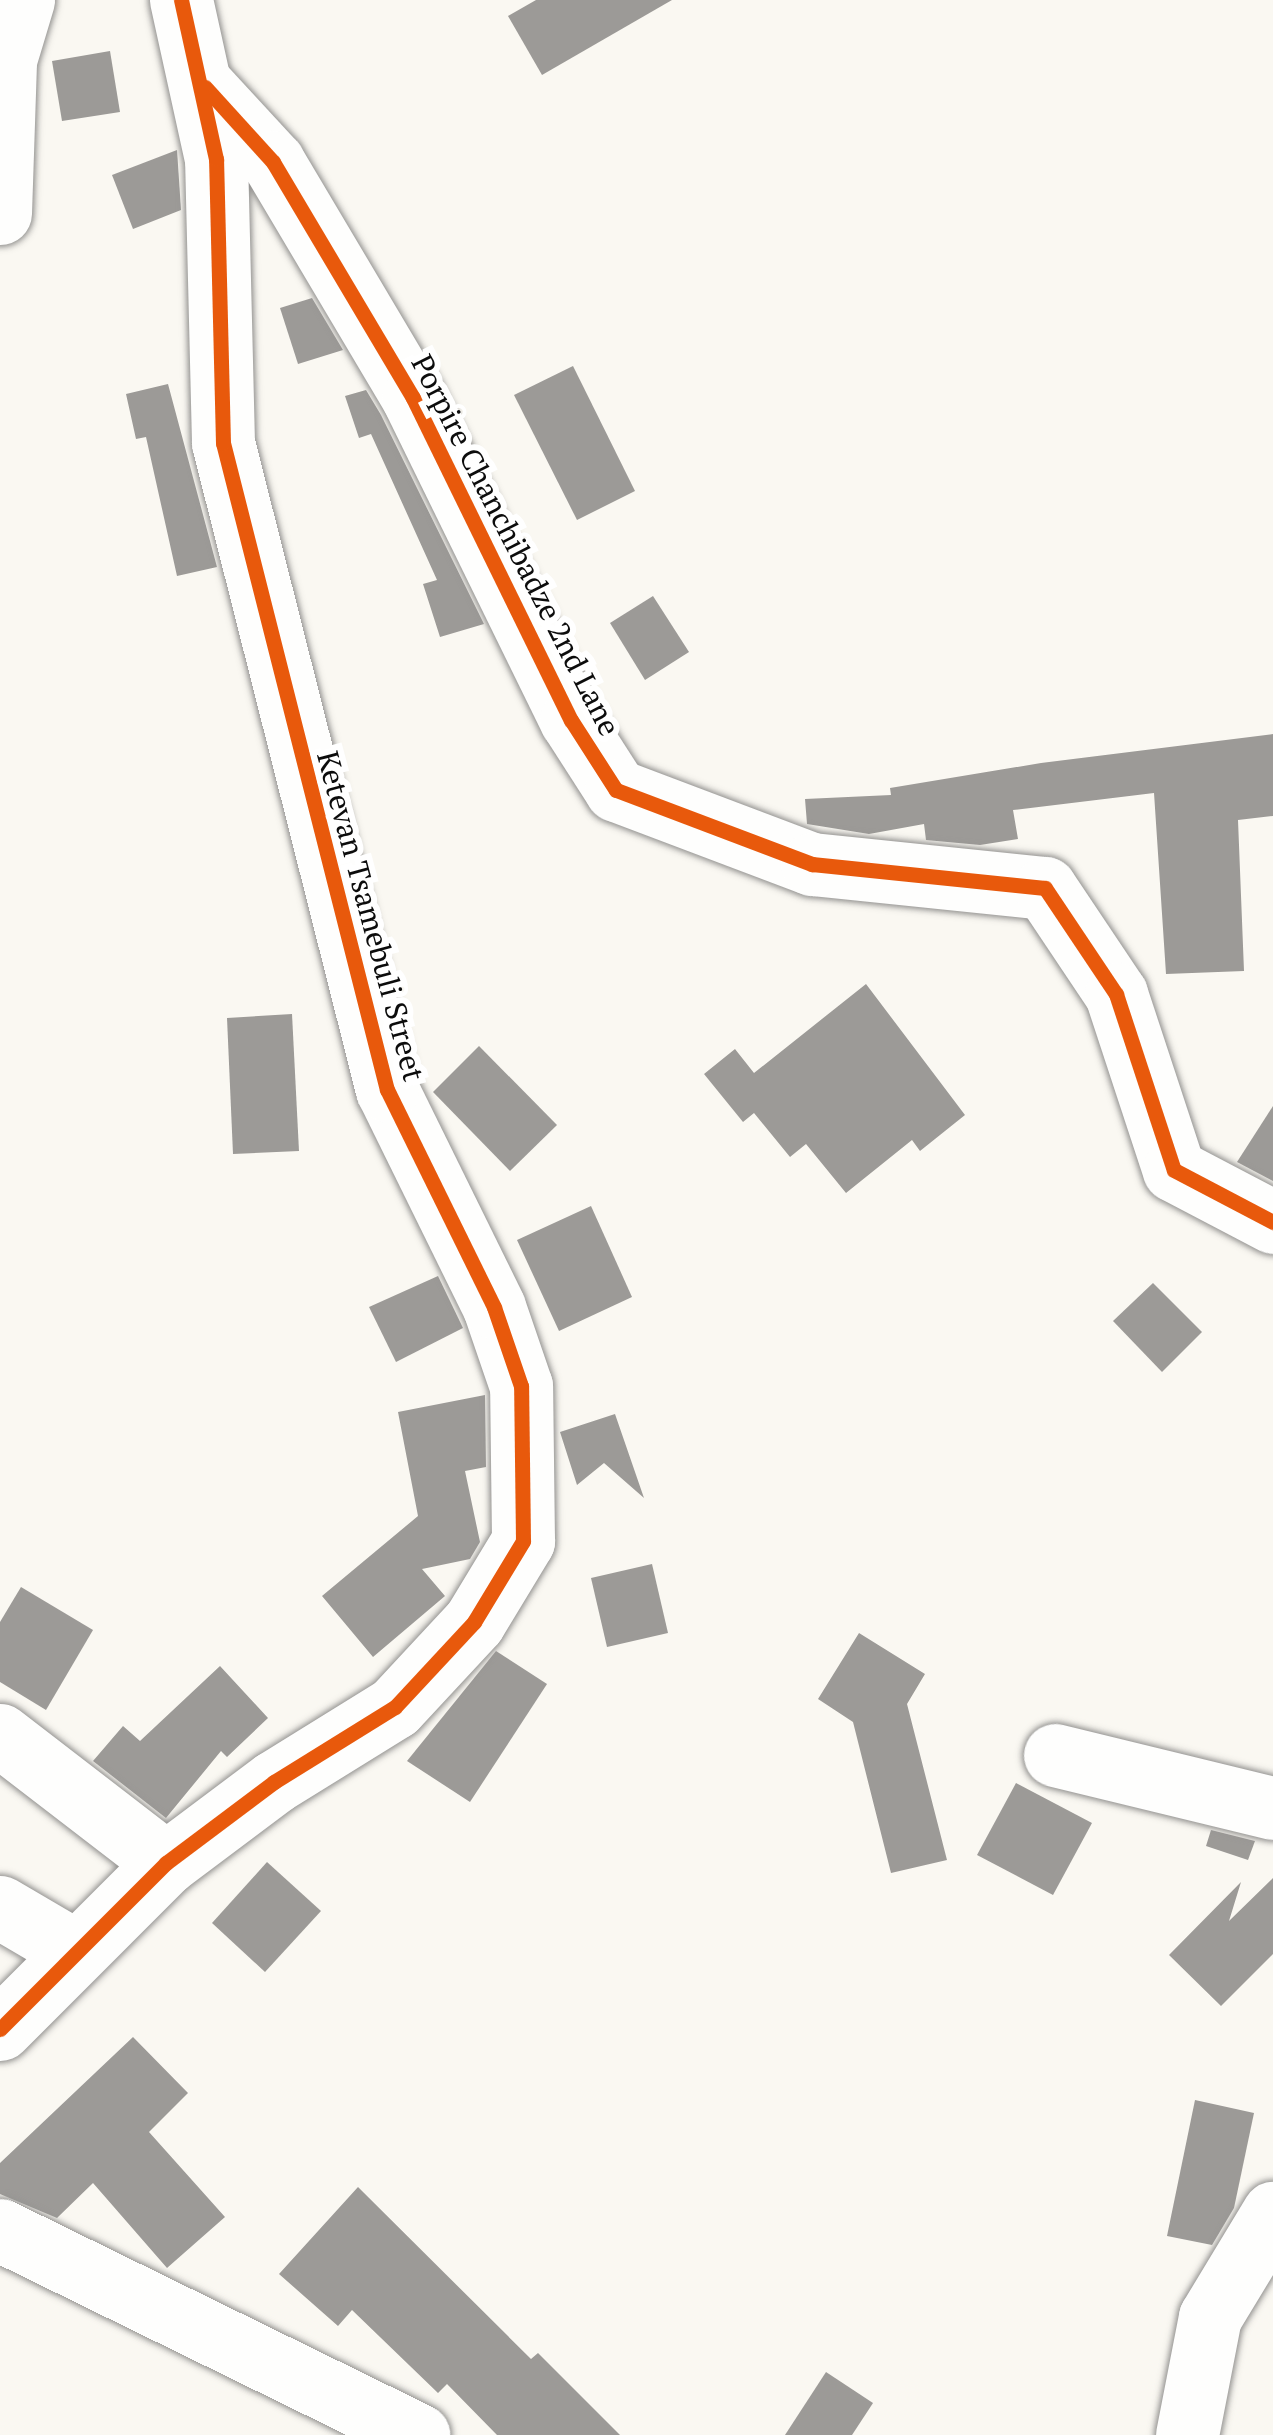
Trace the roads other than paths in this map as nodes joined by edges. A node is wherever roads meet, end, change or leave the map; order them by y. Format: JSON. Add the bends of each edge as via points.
{"nodes":[{"id":1,"x":23,"y":0,"type":"edge"},
{"id":2,"x":181,"y":0,"type":"edge"},
{"id":3,"x":202,"y":85,"type":"junction"},
{"id":4,"x":0,"y":214,"type":"edge"},
{"id":5,"x":1273,"y":1222,"type":"edge"},
{"id":6,"x":0,"y":1735,"type":"edge"},
{"id":7,"x":1054,"y":1755,"type":"dead end"},
{"id":8,"x":1273,"y":1808,"type":"edge"},
{"id":9,"x":166,"y":1863,"type":"junction"},
{"id":10,"x":0,"y":1906,"type":"edge"},
{"id":11,"x":75,"y":1951,"type":"junction"},
{"id":12,"x":0,"y":2030,"type":"edge"},
{"id":13,"x":1273,"y":2213,"type":"edge"},
{"id":14,"x":0,"y":2230,"type":"edge"},
{"id":15,"x":418,"y":2435,"type":"edge"},
{"id":16,"x":1187,"y":2435,"type":"edge"}],
"edges":[{"from":1,"to":4,"type":"street","via":[[5,60]]},
{"from":2,"to":3,"type":"street","name":"Ketevan Tsamebuli Street"},
{"from":3,"to":5,"type":"street","name":"Porpire Chanchibadze 2nd Lane","via":[[274,162],[413,398],[571,720],[616,790],[812,864],[1045,888],[1116,994],[1174,1170]]},
{"from":3,"to":9,"type":"street","name":"Ketevan Tsamebuli Street","via":[[216,159],[223,443],[387,1090],[494,1307],[521,1386],[523,1540],[474,1622],[395,1707],[274,1782]]},
{"from":6,"to":9,"type":"street"},
{"from":7,"to":8,"type":"street"},
{"from":9,"to":11,"type":"street","name":"Ketevan Tsamebuli Street"},
{"from":10,"to":11,"type":"street"},
{"from":11,"to":12,"type":"street","name":"Ketevan Tsamebuli Street"},
{"from":13,"to":16,"type":"street","via":[[1210,2317]]},
{"from":14,"to":15,"type":"street"}]}
